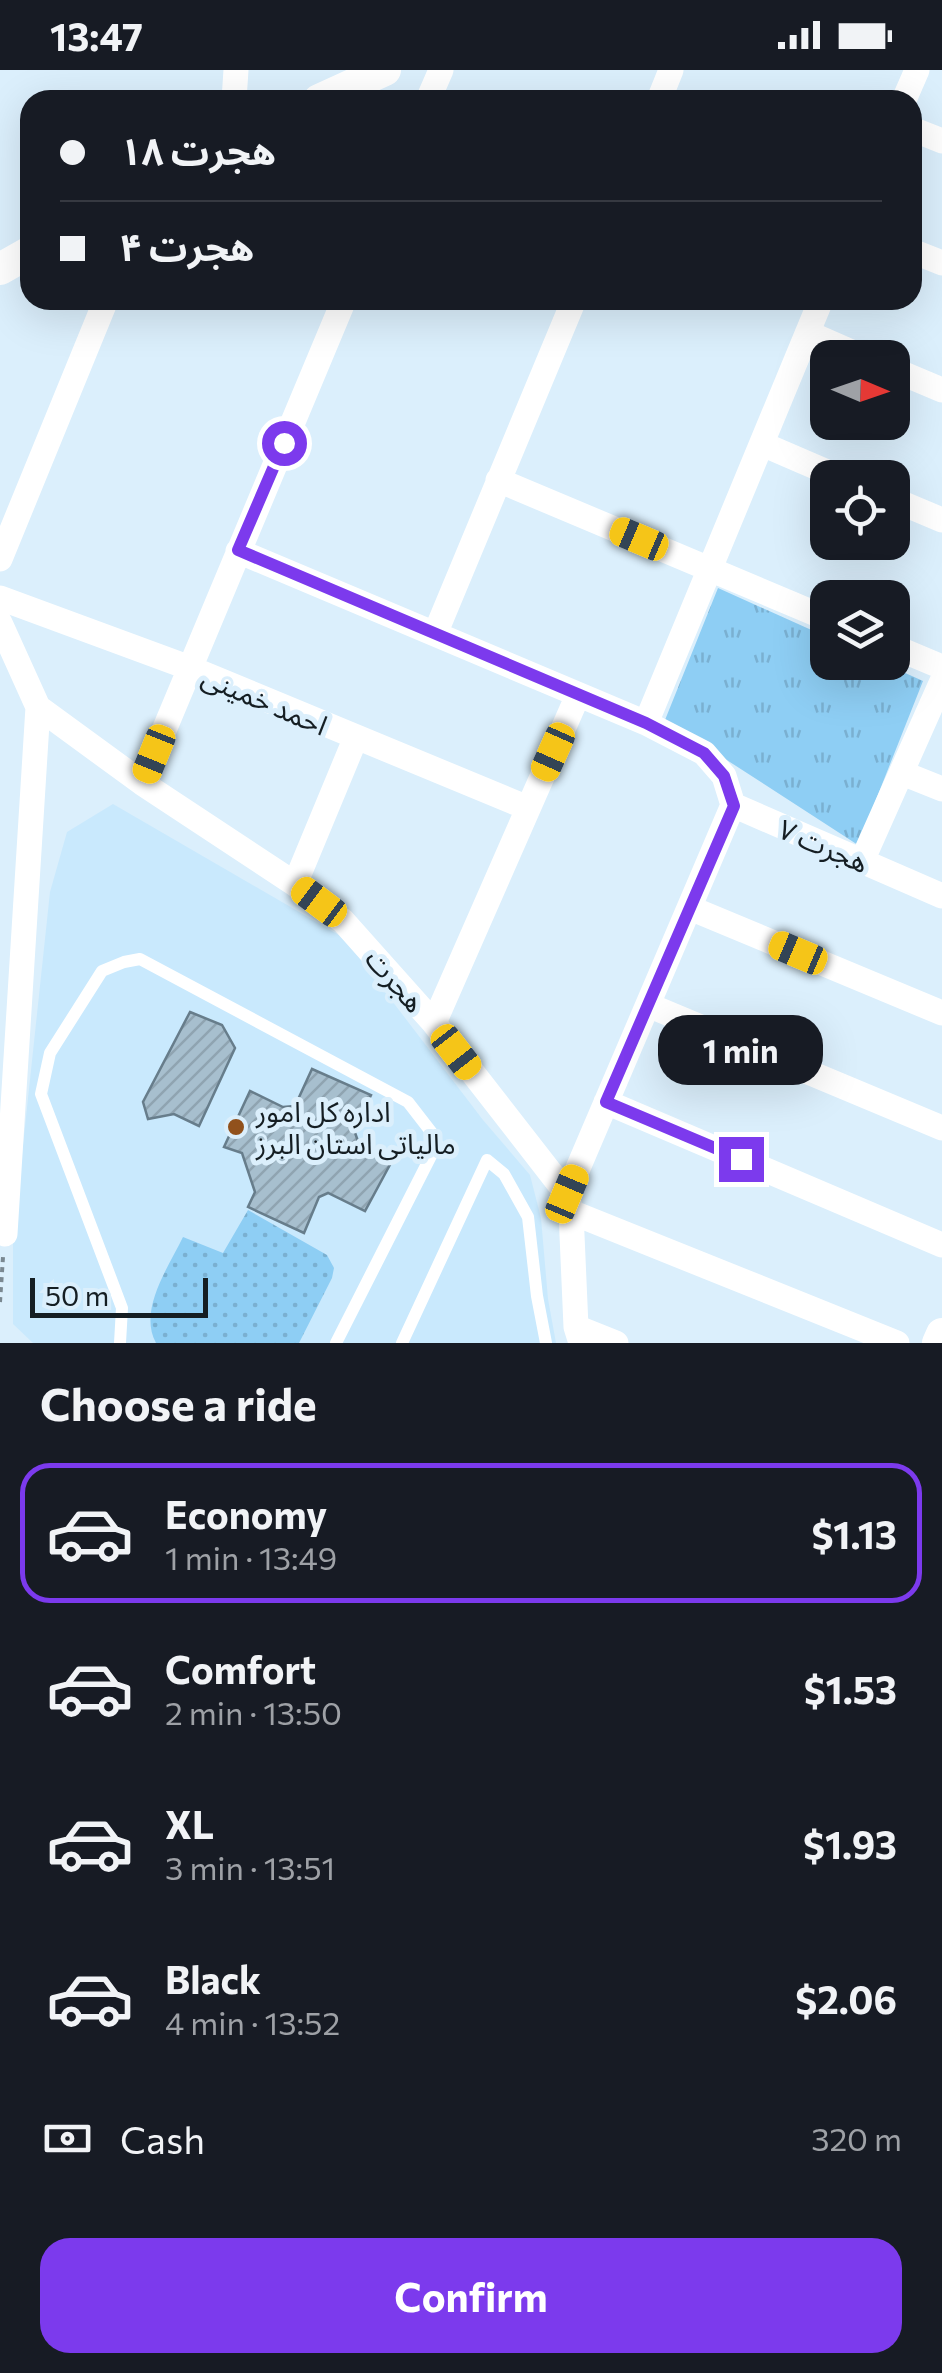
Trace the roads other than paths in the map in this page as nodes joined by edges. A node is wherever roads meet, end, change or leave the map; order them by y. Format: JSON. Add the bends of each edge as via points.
{"nodes":[{"id":1,"x":385,"y":70,"type":"edge"},
{"id":2,"x":341,"y":90,"type":"edge"},
{"id":3,"x":102,"y":310,"type":"edge"},
{"id":4,"x":340,"y":310,"type":"edge"},
{"id":5,"x":570,"y":310,"type":"edge"},
{"id":6,"x":817,"y":310,"type":"edge"},
{"id":7,"x":808,"y":333,"type":"junction"},
{"id":8,"x":824,"y":340,"type":"edge"},
{"id":9,"x":910,"y":377,"type":"edge"},
{"id":10,"x":942,"y":390,"type":"edge"},
{"id":11,"x":762,"y":444,"type":"junction"},
{"id":12,"x":810,"y":465,"type":"edge"},
{"id":13,"x":498,"y":480,"type":"junction"},
{"id":14,"x":910,"y":507,"type":"edge"},
{"id":15,"x":942,"y":520,"type":"edge"},
{"id":16,"x":238,"y":550,"type":"junction"},
{"id":17,"x":0,"y":559,"type":"edge"},
{"id":18,"x":710,"y":569,"type":"junction"},
{"id":19,"x":0,"y":598,"type":"edge"},
{"id":20,"x":810,"y":611,"type":"edge"},
{"id":21,"x":0,"y":624,"type":"edge"},
{"id":22,"x":435,"y":634,"type":"junction"},
{"id":23,"x":910,"y":654,"type":"edge"},
{"id":24,"x":942,"y":667,"type":"edge"},
{"id":25,"x":190,"y":668,"type":"junction"},
{"id":26,"x":942,"y":681,"type":"edge"},
{"id":27,"x":578,"y":695,"type":"junction"},
{"id":28,"x":38,"y":707,"type":"junction"},
{"id":29,"x":646,"y":723,"type":"junction"},
{"id":30,"x":356,"y":737,"type":"junction"},
{"id":31,"x":902,"y":773,"type":"junction"},
{"id":32,"x":142,"y":782,"type":"junction"},
{"id":33,"x":942,"y":790,"type":"edge"},
{"id":34,"x":734,"y":806,"type":"junction"},
{"id":35,"x":528,"y":808,"type":"junction"},
{"id":36,"x":862,"y":861,"type":"junction"},
{"id":37,"x":295,"y":884,"type":"junction"},
{"id":38,"x":942,"y":896,"type":"edge"},
{"id":39,"x":690,"y":908,"type":"junction"},
{"id":40,"x":648,"y":1005,"type":"junction"},
{"id":41,"x":942,"y":1013,"type":"edge"},
{"id":42,"x":434,"y":1023,"type":"junction"},
{"id":43,"x":606,"y":1102,"type":"junction"},
{"id":44,"x":942,"y":1128,"type":"edge"},
{"id":45,"x":569,"y":1203,"type":"junction"},
{"id":46,"x":5,"y":1234,"type":"road end"},
{"id":47,"x":942,"y":1245,"type":"edge"},
{"id":48,"x":942,"y":1334,"type":"edge"},
{"id":49,"x":579,"y":1335,"type":"edge"},
{"id":50,"x":120,"y":1343,"type":"edge"},
{"id":51,"x":336,"y":1343,"type":"edge"},
{"id":52,"x":402,"y":1343,"type":"edge"},
{"id":53,"x":546,"y":1343,"type":"edge"},
{"id":54,"x":616,"y":1343,"type":"edge"},
{"id":55,"x":897,"y":1343,"type":"edge"},
{"id":56,"x":938,"y":1343,"type":"edge"}],
"edges":[{"from":1,"to":2,"type":"street"},
{"from":3,"to":17,"type":"street"},
{"from":4,"to":16,"type":"street"},
{"from":5,"to":13,"type":"street"},
{"from":6,"to":7,"type":"street"},
{"from":7,"to":8,"type":"street"},
{"from":7,"to":11,"type":"street"},
{"from":9,"to":10,"type":"street"},
{"from":11,"to":12,"type":"street"},
{"from":11,"to":18,"type":"street"},
{"from":13,"to":18,"type":"street"},
{"from":13,"to":22,"type":"street"},
{"from":14,"to":15,"type":"street"},
{"from":16,"to":22,"type":"street"},
{"from":16,"to":25,"type":"street"},
{"from":18,"to":20,"type":"street"},
{"from":18,"to":29,"type":"street"},
{"from":19,"to":25,"type":"street","name":"احمد خمینی"},
{"from":21,"to":28,"type":"street","name":"هجرت"},
{"from":22,"to":27,"type":"street"},
{"from":23,"to":24,"type":"street"},
{"from":25,"to":30,"type":"street","name":"احمد خمینی"},
{"from":25,"to":32,"type":"street"},
{"from":26,"to":31,"type":"street"},
{"from":27,"to":29,"type":"street"},
{"from":27,"to":35,"type":"street"},
{"from":28,"to":32,"type":"street","name":"هجرت"},
{"from":28,"to":46,"type":"street"},
{"from":29,"to":34,"type":"street","via":[[704,753],[724,776]]},
{"from":30,"to":35,"type":"street","name":"احمد خمینی"},
{"from":30,"to":37,"type":"street"},
{"from":31,"to":33,"type":"street"},
{"from":31,"to":36,"type":"street"},
{"from":32,"to":37,"type":"street","name":"هجرت"},
{"from":34,"to":36,"type":"street","name":"هجرت ۷"},
{"from":34,"to":39,"type":"street"},
{"from":35,"to":42,"type":"street"},
{"from":36,"to":38,"type":"street","name":"هجرت ۷"},
{"from":37,"to":42,"type":"street","name":"هجرت","via":[[344,921]]},
{"from":39,"to":40,"type":"street"},
{"from":39,"to":41,"type":"street"},
{"from":40,"to":43,"type":"street"},
{"from":40,"to":44,"type":"street"},
{"from":42,"to":45,"type":"street","name":"هجرت"},
{"from":43,"to":45,"type":"street"},
{"from":43,"to":47,"type":"street"},
{"from":45,"to":49,"type":"street"},
{"from":45,"to":55,"type":"street"},
{"from":48,"to":56,"type":"street"},
{"from":49,"to":54,"type":"street"},
{"from":50,"to":51,"type":"lane","via":[[122,1308],[41,1094],[50,1053],[102,972],[140,958],[408,1102],[432,1132],[437,1144]]},
{"from":52,"to":53,"type":"lane","via":[[487,1160],[504,1174],[528,1217]]}]}
